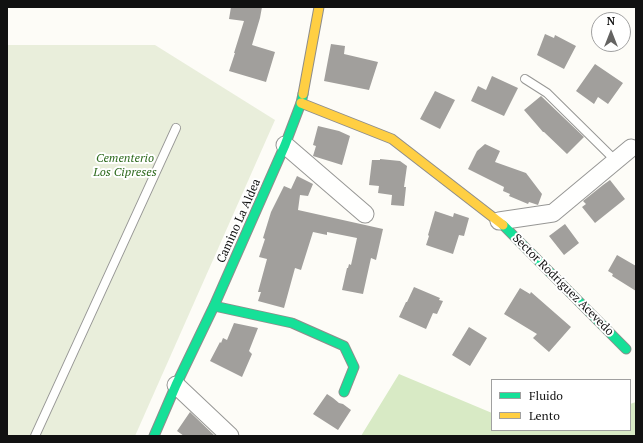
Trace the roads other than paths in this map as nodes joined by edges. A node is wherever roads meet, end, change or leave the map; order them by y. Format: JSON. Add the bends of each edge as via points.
{"nodes":[{"id":1,"x":318,"y":7,"type":"edge"},
{"id":2,"x":525,"y":79,"type":"dead end"},
{"id":3,"x":301,"y":103,"type":"junction"},
{"id":4,"x":176,"y":128,"type":"dead end"},
{"id":5,"x":285,"y":145,"type":"junction"},
{"id":6,"x":631,"y":148,"type":"dead end"},
{"id":7,"x":616,"y":161,"type":"junction"},
{"id":8,"x":365,"y":214,"type":"dead end"},
{"id":9,"x":499,"y":221,"type":"junction"},
{"id":10,"x":214,"y":306,"type":"junction"},
{"id":11,"x":626,"y":349,"type":"dead end"},
{"id":12,"x":176,"y":385,"type":"junction"},
{"id":13,"x":344,"y":392,"type":"dead end"},
{"id":14,"x":35,"y":436,"type":"edge"},
{"id":15,"x":154,"y":436,"type":"edge"},
{"id":16,"x":230,"y":436,"type":"edge"}],
"edges":[{"from":1,"to":3,"type":"street","name":"Camino La Aldea"},
{"from":2,"to":7,"type":"lane","via":[[547,93]]},
{"from":3,"to":5,"type":"street","name":"Camino La Aldea"},
{"from":3,"to":9,"type":"street","name":"Sector Rodríguez Acevedo","via":[[392,139]]},
{"from":4,"to":14,"type":"lane"},
{"from":5,"to":8,"type":"street"},
{"from":5,"to":10,"type":"street","name":"Camino La Aldea"},
{"from":6,"to":7,"type":"street","name":"Sector Rodríguez Acevedo"},
{"from":7,"to":9,"type":"street","name":"Sector Rodríguez Acevedo","via":[[553,213]]},
{"from":9,"to":11,"type":"street","name":"Sector Rodríguez Acevedo"},
{"from":10,"to":12,"type":"street","name":"Camino La Aldea"},
{"from":10,"to":13,"type":"street","via":[[292,322],[344,346],[354,367]]},
{"from":12,"to":15,"type":"street","name":"Camino La Aldea"},
{"from":12,"to":16,"type":"street"}]}
